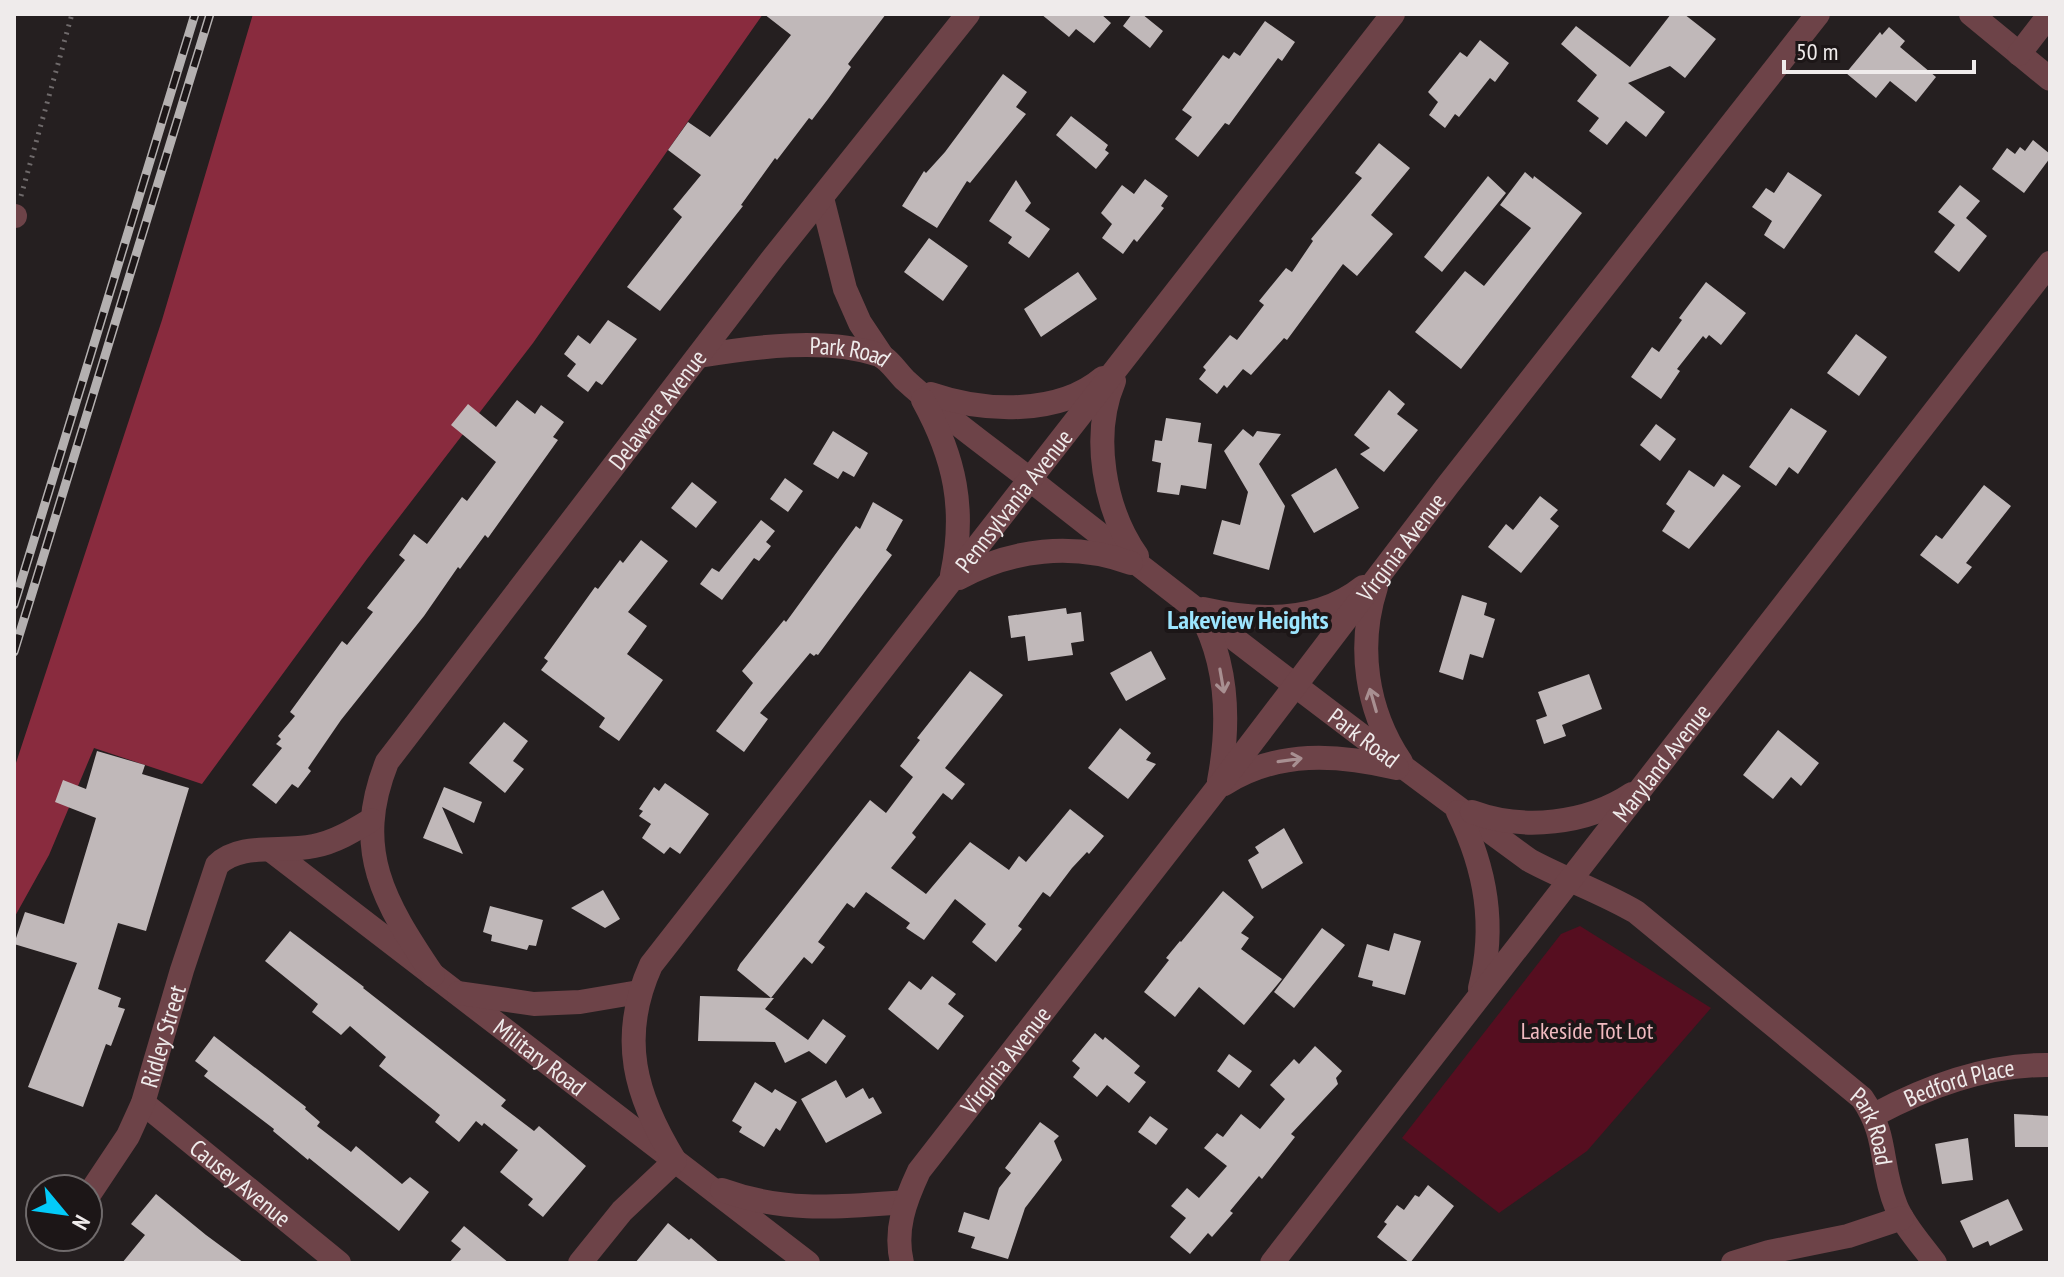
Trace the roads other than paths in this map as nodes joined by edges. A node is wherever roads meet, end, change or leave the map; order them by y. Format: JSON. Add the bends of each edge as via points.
{"nodes":[{"id":1,"x":968,"y":14,"type":"edge"},
{"id":2,"x":1393,"y":14,"type":"edge"},
{"id":3,"x":1818,"y":14,"type":"edge"},
{"id":4,"x":1971,"y":14,"type":"edge"},
{"id":5,"x":2050,"y":14,"type":"edge"},
{"id":6,"x":2019,"y":54,"type":"junction"},
{"id":7,"x":2050,"y":79,"type":"edge"},
{"id":8,"x":822,"y":198,"type":"junction"},
{"id":9,"x":2050,"y":263,"type":"edge"},
{"id":10,"x":699,"y":356,"type":"junction"},
{"id":11,"x":882,"y":356,"type":"junction"},
{"id":12,"x":1122,"y":360,"type":"junction"},
{"id":13,"x":918,"y":390,"type":"junction"},
{"id":14,"x":1030,"y":479,"type":"junction"},
{"id":15,"x":1145,"y":568,"type":"junction"},
{"id":16,"x":1381,"y":573,"type":"junction"},
{"id":17,"x":951,"y":582,"type":"junction"},
{"id":18,"x":1197,"y":607,"type":"junction"},
{"id":19,"x":1296,"y":685,"type":"junction"},
{"id":20,"x":1407,"y":770,"type":"junction"},
{"id":21,"x":1644,"y":786,"type":"junction"},
{"id":22,"x":1218,"y":787,"type":"junction"},
{"id":23,"x":1455,"y":806,"type":"junction"},
{"id":24,"x":371,"y":820,"type":"junction"},
{"id":25,"x":272,"y":851,"type":"junction"},
{"id":26,"x":1570,"y":880,"type":"junction"},
{"id":27,"x":433,"y":975,"type":"junction"},
{"id":28,"x":639,"y":992,"type":"junction"},
{"id":29,"x":456,"y":993,"type":"junction"},
{"id":30,"x":1478,"y":998,"type":"junction"},
{"id":31,"x":2050,"y":1065,"type":"edge"},
{"id":32,"x":143,"y":1103,"type":"junction"},
{"id":33,"x":1874,"y":1115,"type":"junction"},
{"id":34,"x":675,"y":1161,"type":"junction"},
{"id":35,"x":103,"y":1173,"type":"edge"},
{"id":36,"x":704,"y":1183,"type":"junction"},
{"id":37,"x":905,"y":1202,"type":"junction"},
{"id":38,"x":1902,"y":1218,"type":"junction"},
{"id":39,"x":339,"y":1263,"type":"edge"},
{"id":40,"x":580,"y":1263,"type":"edge"},
{"id":41,"x":808,"y":1263,"type":"edge"},
{"id":42,"x":902,"y":1263,"type":"edge"},
{"id":43,"x":1272,"y":1263,"type":"edge"},
{"id":44,"x":1733,"y":1263,"type":"edge"},
{"id":45,"x":1935,"y":1263,"type":"edge"}],
"edges":[{"from":1,"to":8,"type":"street","name":"Delaware Avenue"},
{"from":2,"to":12,"type":"street","name":"Pennsylvania Avenue"},
{"from":3,"to":16,"type":"street","name":"Virginia Avenue"},
{"from":4,"to":6,"type":"street"},
{"from":5,"to":6,"type":"street"},
{"from":6,"to":7,"type":"street"},
{"from":8,"to":10,"type":"street","name":"Delaware Avenue"},
{"from":8,"to":11,"type":"street","via":[[845,289]]},
{"from":9,"to":21,"type":"street","name":"Maryland Avenue"},
{"from":10,"to":11,"type":"street","name":"Park Road","via":[[806,346]]},
{"from":10,"to":24,"type":"street","name":"Delaware Avenue","via":[[387,762]]},
{"from":11,"to":13,"type":"street","name":"Park Road"},
{"from":12,"to":13,"type":"street","via":[[1077,393],[1018,407],[981,406]]},
{"from":12,"to":14,"type":"street","name":"Pennsylvania Avenue"},
{"from":12,"to":15,"type":"street","via":[[1108,394],[1102,442],[1116,517]]},
{"from":13,"to":14,"type":"street","name":"Park Road"},
{"from":13,"to":17,"type":"street","via":[[938,427],[960,509]]},
{"from":14,"to":15,"type":"street","name":"Park Road"},
{"from":14,"to":17,"type":"street","name":"Pennsylvania Avenue"},
{"from":15,"to":17,"type":"street","via":[[1117,558],[1051,550],[993,562]]},
{"from":15,"to":18,"type":"street","name":"Park Road"},
{"from":16,"to":18,"type":"street","via":[[1335,604],[1305,613],[1269,617]]},
{"from":16,"to":19,"type":"street","name":"Virginia Avenue"},
{"from":20,"to":16,"type":"street","one_way":true,"via":[[1384,733],[1367,672],[1365,638]]},
{"from":17,"to":28,"type":"street","name":"Pennsylvania Avenue","via":[[651,965]]},
{"from":18,"to":19,"type":"street","name":"Park Road"},
{"from":18,"to":22,"type":"street","one_way":true,"via":[[1215,648],[1227,718]]},
{"from":19,"to":20,"type":"street","name":"Park Road"},
{"from":19,"to":22,"type":"street","name":"Virginia Avenue"},
{"from":22,"to":20,"type":"street","one_way":true,"via":[[1286,759],[1366,761]]},
{"from":20,"to":23,"type":"street","name":"Park Road"},
{"from":21,"to":23,"type":"street","via":[[1609,807],[1549,822],[1517,823]]},
{"from":21,"to":26,"type":"street","name":"Maryland Avenue"},
{"from":22,"to":37,"type":"street","name":"Virginia Avenue","via":[[919,1171]]},
{"from":23,"to":26,"type":"street","name":"Park Road","via":[[1529,860]]},
{"from":23,"to":30,"type":"street","via":[[1472,840],[1489,913]]},
{"from":24,"to":25,"type":"street","via":[[318,846]]},
{"from":24,"to":27,"type":"street","name":"Delaware Avenue","via":[[378,874],[388,901]]},
{"from":25,"to":27,"type":"street","name":"Military Road"},
{"from":25,"to":32,"type":"street","name":"Ridley Street","via":[[240,850],[217,865]]},
{"from":26,"to":30,"type":"street","name":"Maryland Avenue"},
{"from":26,"to":33,"type":"street","name":"Park Road","via":[[1636,912],[1862,1098]]},
{"from":27,"to":29,"type":"street","name":"Military Road"},
{"from":28,"to":29,"type":"street","via":[[534,1004]]},
{"from":28,"to":34,"type":"street","name":"Pennsylvania Avenue","via":[[633,1017],[638,1082]]},
{"from":29,"to":34,"type":"street","name":"Military Road"},
{"from":30,"to":43,"type":"street","name":"Maryland Avenue"},
{"from":31,"to":33,"type":"street","name":"Bedford Place","via":[[1948,1081]]},
{"from":32,"to":35,"type":"street","name":"Ridley Street"},
{"from":32,"to":39,"type":"street","name":"Causey Avenue"},
{"from":33,"to":38,"type":"street","name":"Park Road"},
{"from":34,"to":36,"type":"street","name":"Military Road"},
{"from":34,"to":40,"type":"street","via":[[622,1211]]},
{"from":36,"to":37,"type":"street","via":[[787,1207]]},
{"from":36,"to":41,"type":"street","name":"Military Road"},
{"from":37,"to":42,"type":"street","name":"Virginia Avenue","via":[[899,1231]]},
{"from":38,"to":44,"type":"street"},
{"from":38,"to":45,"type":"street","name":"Park Road"}]}
